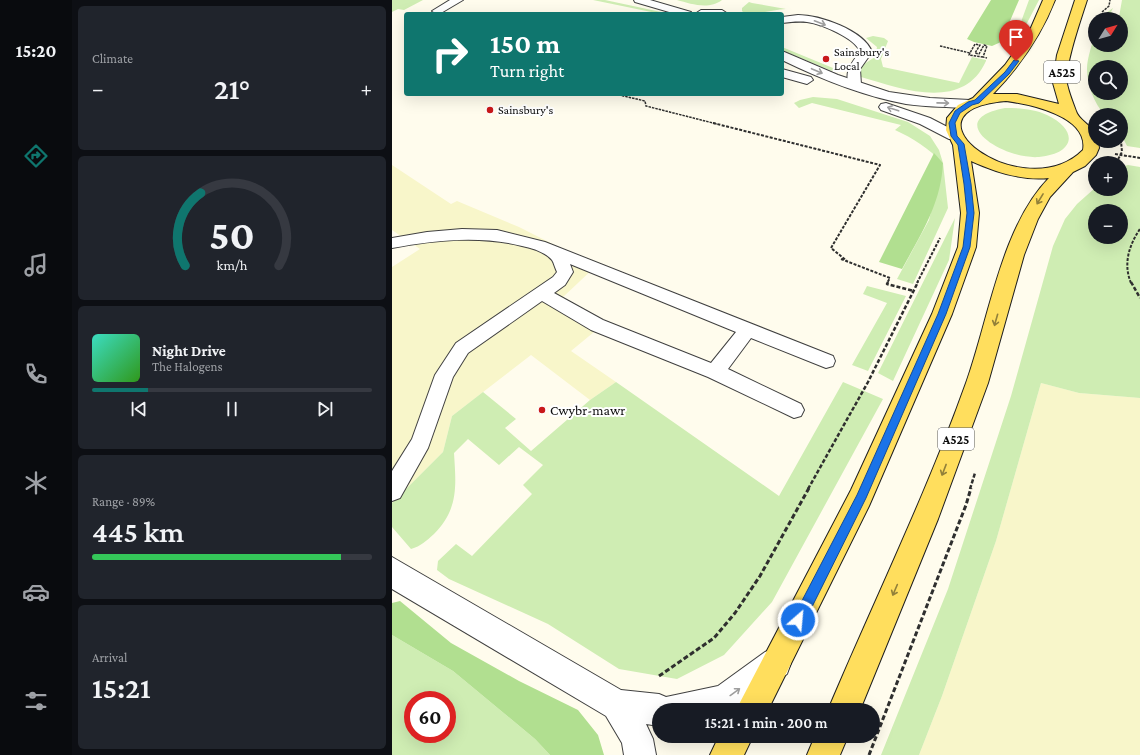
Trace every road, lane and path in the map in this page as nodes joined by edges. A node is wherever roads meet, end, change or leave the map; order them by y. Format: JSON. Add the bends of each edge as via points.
{"nodes":[{"id":1,"x":458,"y":0,"type":"edge"},
{"id":2,"x":639,"y":0,"type":"edge"},
{"id":3,"x":1049,"y":0,"type":"edge"},
{"id":4,"x":1081,"y":0,"type":"edge"},
{"id":5,"x":437,"y":11,"type":"dead end"},
{"id":6,"x":680,"y":12,"type":"edge"},
{"id":7,"x":784,"y":20,"type":"edge"},
{"id":8,"x":940,"y":46,"type":"dead end"},
{"id":9,"x":970,"y":53,"type":"junction"},
{"id":10,"x":784,"y":56,"type":"edge"},
{"id":11,"x":983,"y":57,"type":"junction"},
{"id":12,"x":988,"y":58,"type":"dead end"},
{"id":13,"x":784,"y":69,"type":"edge"},
{"id":14,"x":784,"y":74,"type":"edge"},
{"id":15,"x":807,"y":80,"type":"junction"},
{"id":16,"x":855,"y":85,"type":"junction"},
{"id":17,"x":624,"y":96,"type":"edge"},
{"id":18,"x":973,"y":103,"type":"junction"},
{"id":19,"x":1070,"y":116,"type":"junction"},
{"id":20,"x":958,"y":140,"type":"junction"},
{"id":21,"x":1066,"y":170,"type":"junction"},
{"id":22,"x":1140,"y":228,"type":"edge"},
{"id":23,"x":942,"y":234,"type":"dead end"},
{"id":24,"x":392,"y":243,"type":"edge"},
{"id":25,"x":546,"y":248,"type":"junction"},
{"id":26,"x":841,"y":259,"type":"dead end"},
{"id":27,"x":847,"y":261,"type":"junction"},
{"id":28,"x":914,"y":291,"type":"junction"},
{"id":29,"x":541,"y":292,"type":"junction"},
{"id":30,"x":1140,"y":298,"type":"edge"},
{"id":31,"x":748,"y":329,"type":"junction"},
{"id":32,"x":826,"y":362,"type":"dead end"},
{"id":33,"x":714,"y":372,"type":"junction"},
{"id":34,"x":794,"y":410,"type":"dead end"},
{"id":35,"x":392,"y":491,"type":"edge"},
{"id":36,"x":392,"y":571,"type":"edge"},
{"id":37,"x":778,"y":661,"type":"junction"},
{"id":38,"x":656,"y":677,"type":"dead end"},
{"id":39,"x":708,"y":703,"type":"edge"},
{"id":40,"x":756,"y":703,"type":"edge"},
{"id":41,"x":847,"y":703,"type":"edge"},
{"id":42,"x":617,"y":705,"type":"junction"},
{"id":43,"x":652,"y":709,"type":"edge"},
{"id":44,"x":733,"y":743,"type":"edge"},
{"id":45,"x":829,"y":743,"type":"edge"},
{"id":46,"x":640,"y":755,"type":"edge"},
{"id":47,"x":726,"y":755,"type":"edge"},
{"id":48,"x":823,"y":755,"type":"edge"}],
"edges":[{"from":1,"to":5,"type":"lane"},
{"from":2,"to":6,"type":"lane"},
{"from":3,"to":18,"type":"main road","number":"A525","via":[[1042,21],[1026,48],[1007,73]]},
{"from":4,"to":19,"type":"main road","number":"A525","via":[[1064,55],[1060,83]]},
{"from":7,"to":16,"type":"lane","one_way":true,"via":[[813,21],[852,36],[864,44],[866,52],[854,66],[852,73]]},
{"from":8,"to":9,"type":"path"},
{"from":9,"to":11,"type":"path"},
{"from":9,"to":11,"type":"path","via":[[975,44],[980,45],[975,53],[979,54],[984,45],[987,46]]},
{"from":10,"to":16,"type":"street","one_way":true},
{"from":11,"to":12,"type":"path"},
{"from":13,"to":15,"type":"street"},
{"from":14,"to":15,"type":"lane"},
{"from":20,"to":15,"type":"street","one_way":true,"via":[[926,120]]},
{"from":16,"to":18,"type":"street","one_way":true,"via":[[924,102]]},
{"from":17,"to":27,"type":"path","via":[[645,101],[646,106],[880,165],[831,248]]},
{"from":18,"to":19,"type":"main road","number":"A525","via":[[988,98],[1006,97],[1029,100],[1051,106]]},
{"from":18,"to":20,"type":"main road","number":"A525","via":[[957,112],[952,123]]},
{"from":19,"to":21,"type":"main road","number":"A525","via":[[1084,128],[1091,141],[1091,150],[1082,162]]},
{"from":20,"to":21,"type":"main road","number":"A525","via":[[965,150],[983,161],[1018,172],[1043,174]]},
{"from":20,"to":37,"type":"main road","number":"A525","via":[[970,213],[967,247],[942,314],[860,498]]},
{"from":21,"to":41,"type":"main road","number":"A525","one_way":true,"via":[[1043,194],[1029,219],[1015,255],[974,390],[926,519]]},
{"from":22,"to":30,"type":"path","via":[[1132,239],[1127,264],[1127,276]]},
{"from":23,"to":28,"type":"path"},
{"from":24,"to":25,"type":"lane","via":[[437,235],[478,234],[514,238]]},
{"from":25,"to":29,"type":"lane","via":[[559,258],[565,272],[559,281]]},
{"from":25,"to":31,"type":"lane"},
{"from":26,"to":27,"type":"path"},
{"from":27,"to":28,"type":"path","via":[[890,278],[887,284]]},
{"from":28,"to":38,"type":"path","via":[[868,382],[760,576],[714,638]]},
{"from":29,"to":33,"type":"lane","via":[[597,326]]},
{"from":29,"to":35,"type":"lane","via":[[462,348],[444,375],[421,442]]},
{"from":31,"to":32,"type":"lane"},
{"from":31,"to":33,"type":"lane"},
{"from":33,"to":34,"type":"lane"},
{"from":36,"to":42,"type":"street","via":[[396,576]]},
{"from":39,"to":37,"type":"street","one_way":true,"via":[[724,700]]},
{"from":37,"to":40,"type":"main road","number":"A525"},
{"from":42,"to":43,"type":"street"},
{"from":42,"to":46,"type":"street","via":[[637,739]]},
{"from":44,"to":47,"type":"main road"},
{"from":45,"to":48,"type":"main road"}]}
